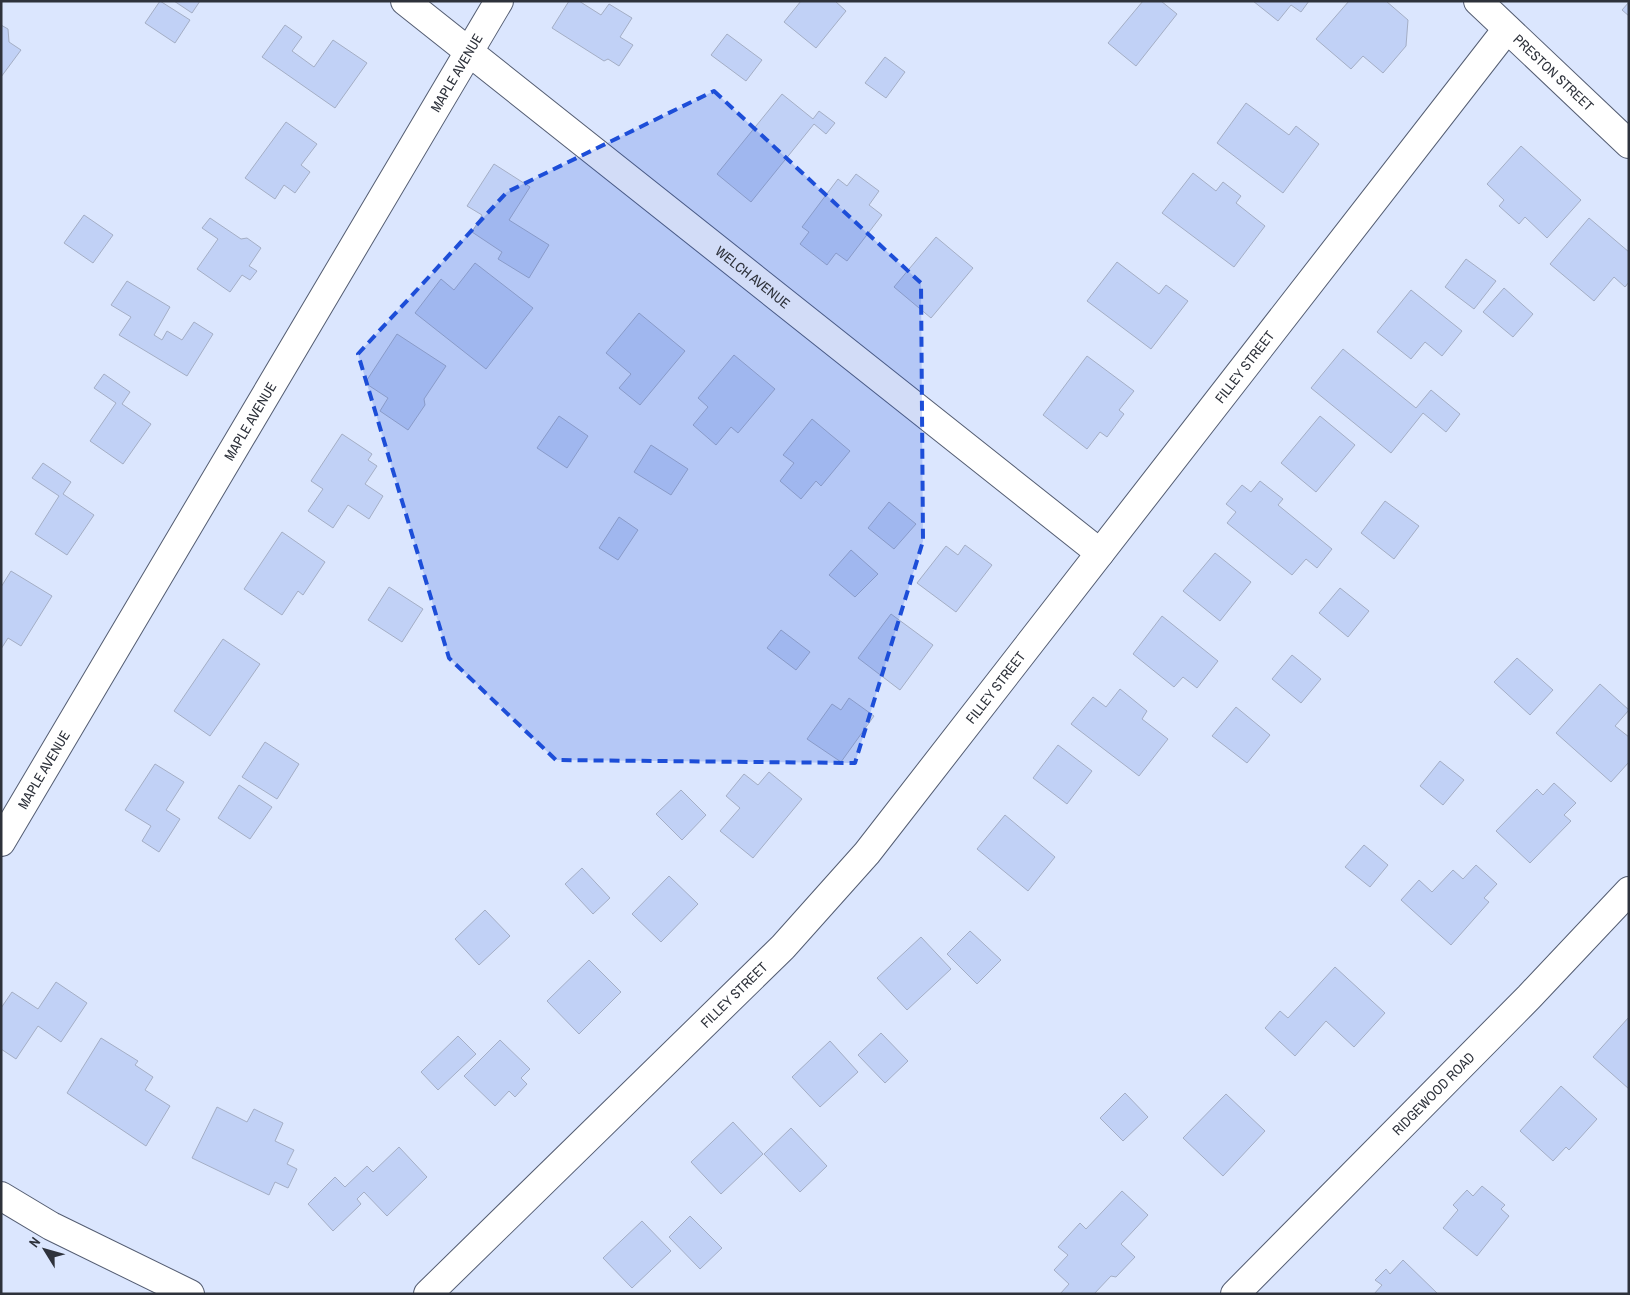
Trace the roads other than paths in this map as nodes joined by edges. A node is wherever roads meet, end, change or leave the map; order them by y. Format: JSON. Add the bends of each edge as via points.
{"nodes":[{"id":1,"x":405,"y":1,"type":"edge"},
{"id":2,"x":499,"y":1,"type":"edge"},
{"id":3,"x":1478,"y":1,"type":"edge"},
{"id":4,"x":1507,"y":29,"type":"junction"},
{"id":5,"x":469,"y":52,"type":"junction"},
{"id":6,"x":1629,"y":144,"type":"edge"},
{"id":7,"x":1100,"y":553,"type":"junction"},
{"id":8,"x":1,"y":842,"type":"edge"},
{"id":9,"x":1629,"y":891,"type":"edge"},
{"id":10,"x":1,"y":1196,"type":"edge"},
{"id":11,"x":190,"y":1294,"type":"edge"},
{"id":12,"x":428,"y":1294,"type":"edge"},
{"id":13,"x":1236,"y":1294,"type":"edge"}],
"edges":[{"from":1,"to":5,"type":"street","name":"WELCH AVENUE"},
{"from":2,"to":5,"type":"street","name":"MAPLE AVENUE"},
{"from":3,"to":4,"type":"street","name":"PRESTON STREET"},
{"from":4,"to":6,"type":"street","name":"PRESTON STREET"},
{"from":4,"to":7,"type":"street","name":"FILLEY STREET"},
{"from":5,"to":7,"type":"street","name":"WELCH AVENUE"},
{"from":5,"to":8,"type":"street","name":"MAPLE AVENUE"},
{"from":7,"to":12,"type":"street","name":"FILLEY STREET","via":[[867,853],[783,947]]},
{"from":9,"to":13,"type":"street","name":"RIDGEWOOD ROAD"},
{"from":10,"to":11,"type":"street","via":[[51,1226]]}]}
